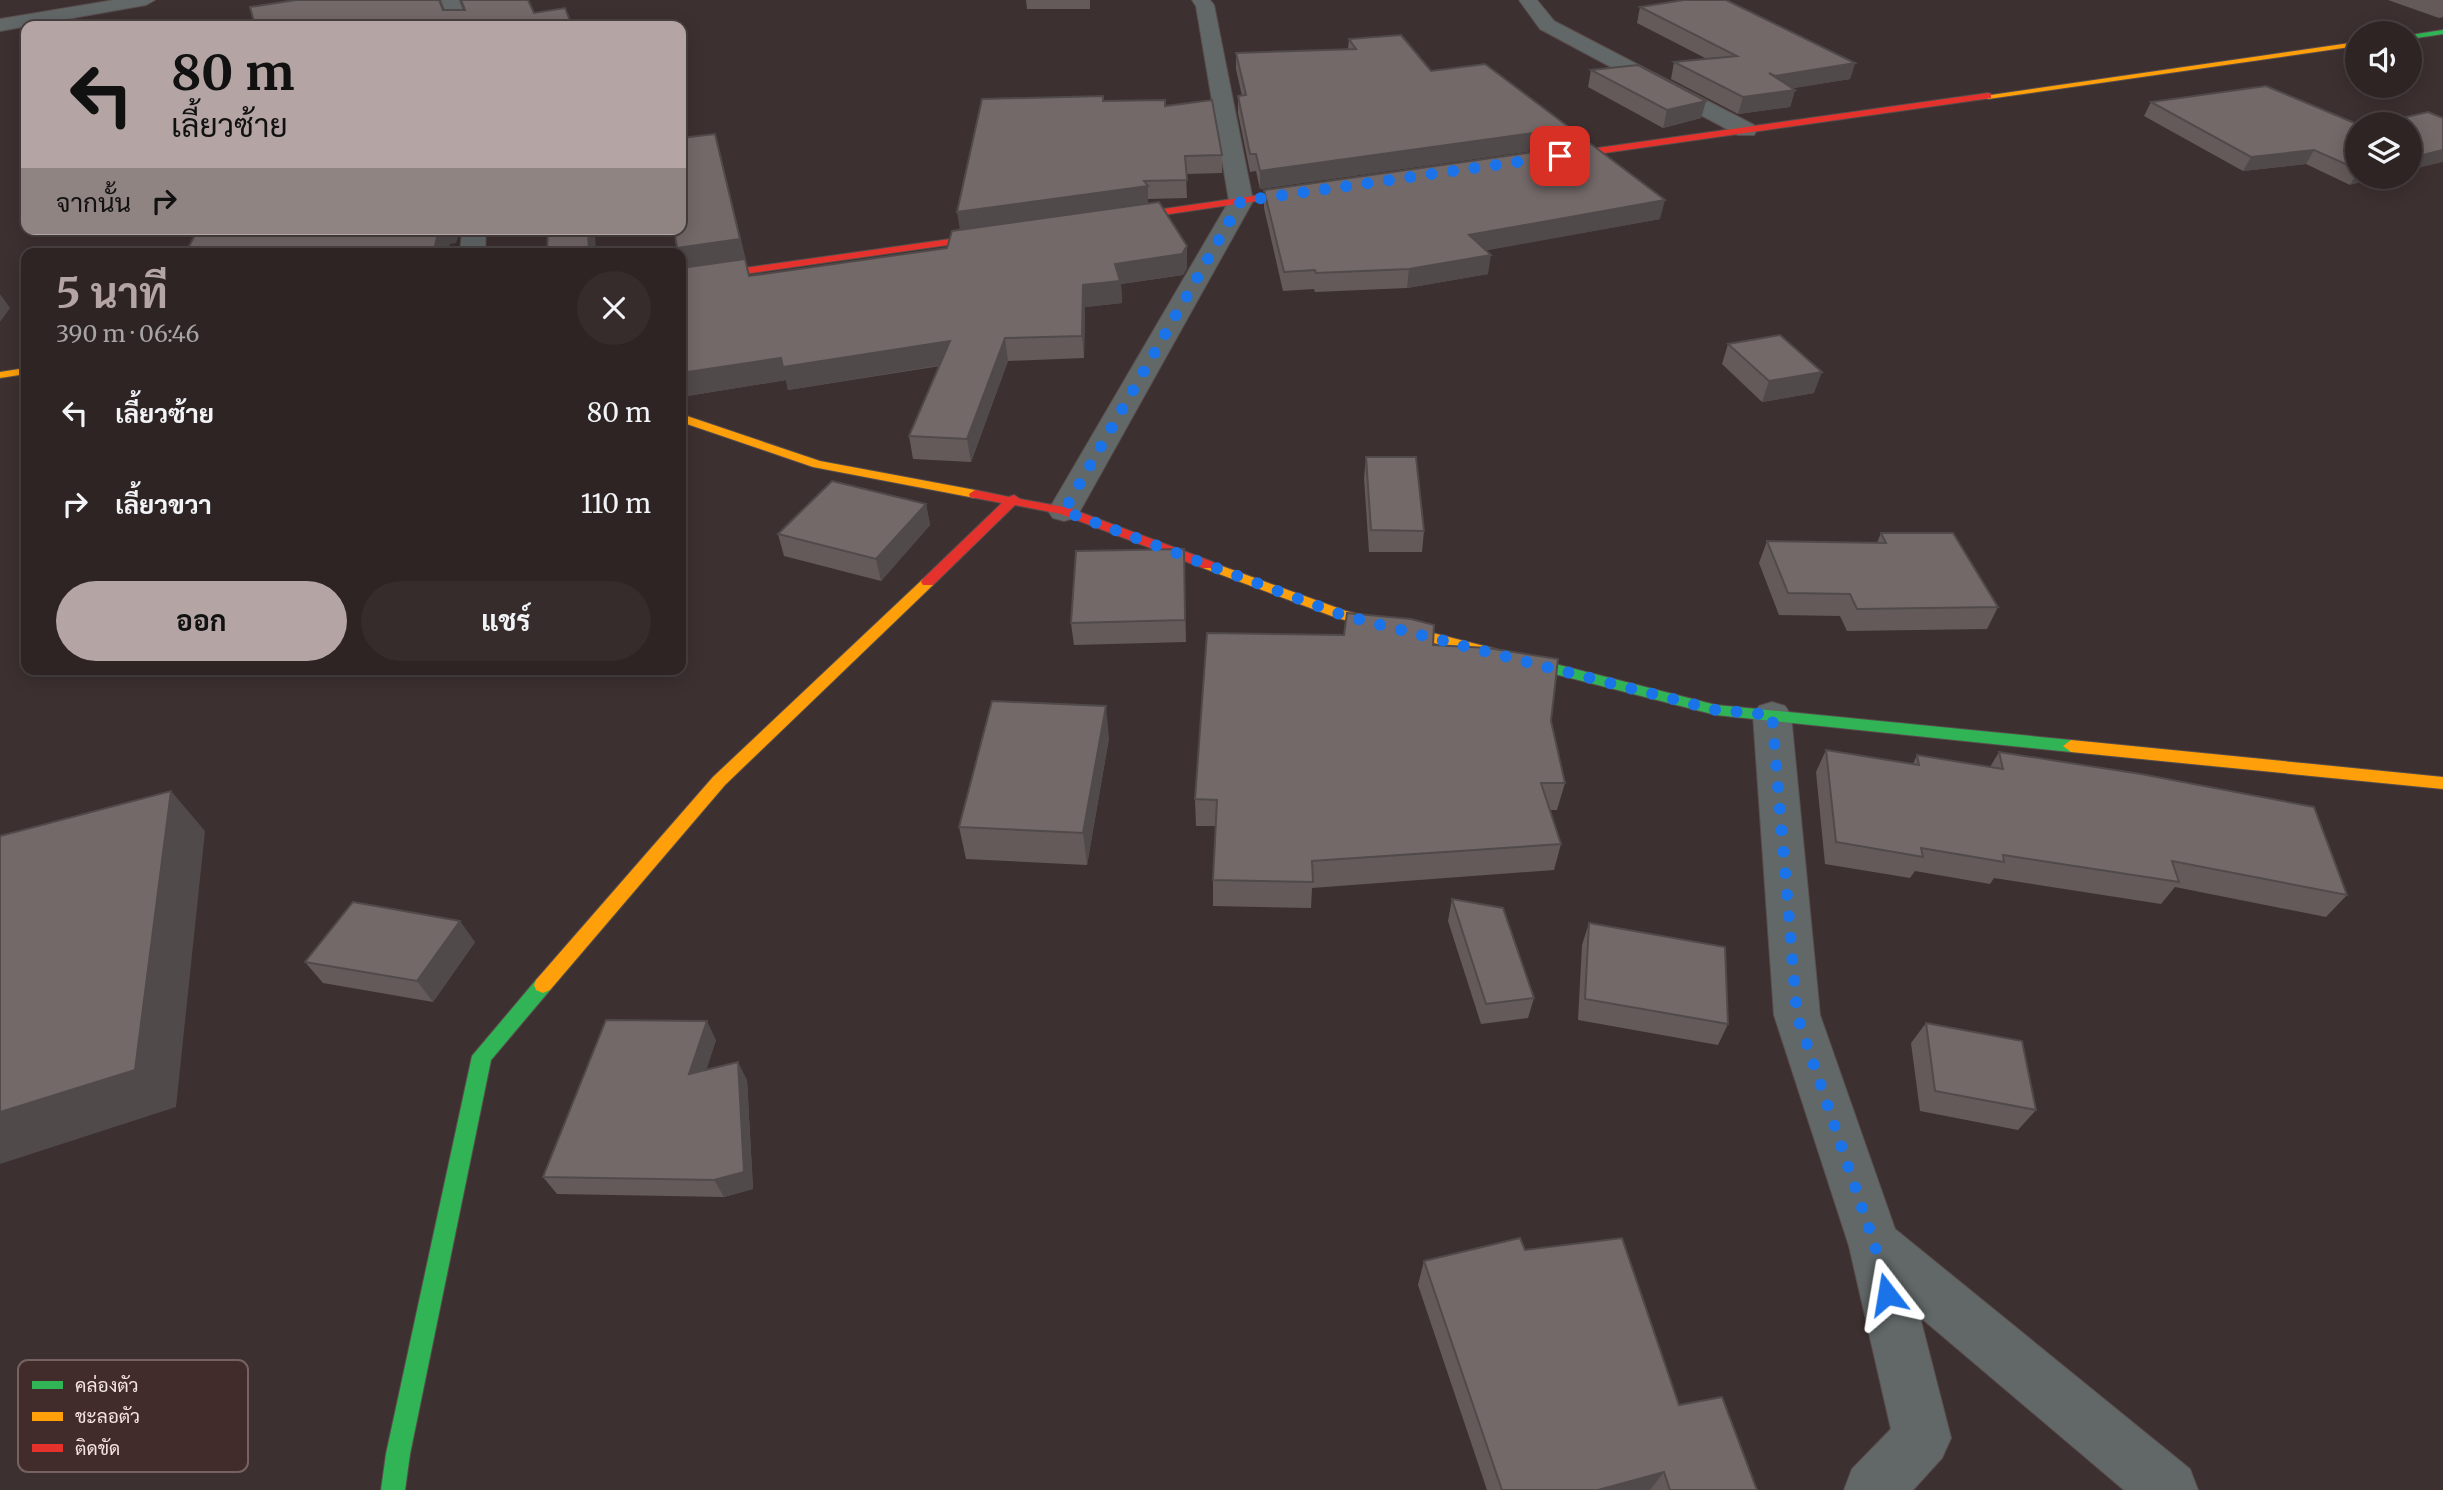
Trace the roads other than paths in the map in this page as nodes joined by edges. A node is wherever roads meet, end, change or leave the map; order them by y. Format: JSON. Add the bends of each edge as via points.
{"nodes":[{"id":1,"x":146,"y":0,"type":"edge"},
{"id":2,"x":450,"y":0,"type":"edge"},
{"id":3,"x":1201,"y":0,"type":"edge"},
{"id":4,"x":1528,"y":0,"type":"edge"},
{"id":5,"x":21,"y":21,"type":"edge"},
{"id":6,"x":23,"y":21,"type":"edge"},
{"id":7,"x":458,"y":21,"type":"edge"},
{"id":8,"x":0,"y":25,"type":"edge"},
{"id":9,"x":2442,"y":33,"type":"edge"},
{"id":10,"x":2422,"y":36,"type":"edge"},
{"id":11,"x":2345,"y":46,"type":"edge"},
{"id":12,"x":1746,"y":130,"type":"junction"},
{"id":13,"x":1528,"y":160,"type":"edge"},
{"id":14,"x":1336,"y":187,"type":"edge"},
{"id":15,"x":1241,"y":201,"type":"junction"},
{"id":16,"x":1104,"y":220,"type":"edge"},
{"id":17,"x":1022,"y":232,"type":"edge"},
{"id":18,"x":686,"y":278,"type":"edge"},
{"id":19,"x":21,"y":372,"type":"edge"},
{"id":20,"x":0,"y":375,"type":"edge"},
{"id":21,"x":686,"y":420,"type":"edge"},
{"id":22,"x":1014,"y":499,"type":"junction"},
{"id":23,"x":1064,"y":511,"type":"junction"},
{"id":24,"x":1772,"y":715,"type":"junction"},
{"id":25,"x":2443,"y":783,"type":"edge"},
{"id":26,"x":1875,"y":1246,"type":"junction"},
{"id":27,"x":393,"y":1490,"type":"edge"},
{"id":28,"x":1873,"y":1490,"type":"edge"},
{"id":29,"x":2169,"y":1490,"type":"edge"}],
"edges":[{"from":1,"to":6,"type":"street"},
{"from":2,"to":7,"type":"street"},
{"from":3,"to":15,"type":"street"},
{"from":4,"to":12,"type":"street","via":[[1547,25]]},
{"from":5,"to":8,"type":"street"},
{"from":9,"to":10,"type":"street"},
{"from":11,"to":12,"type":"street"},
{"from":12,"to":13,"type":"street"},
{"from":14,"to":15,"type":"street"},
{"from":15,"to":16,"type":"street"},
{"from":15,"to":23,"type":"street"},
{"from":17,"to":18,"type":"street"},
{"from":19,"to":20,"type":"street"},
{"from":21,"to":22,"type":"street","via":[[817,464]]},
{"from":22,"to":23,"type":"street"},
{"from":22,"to":27,"type":"street","via":[[719,781],[482,1056]]},
{"from":23,"to":24,"type":"street","via":[[1342,615],[1716,710]]},
{"from":24,"to":25,"type":"street"},
{"from":24,"to":26,"type":"street","via":[[1797,1015]]},
{"from":26,"to":28,"type":"street","via":[[1922,1438]]},
{"from":26,"to":29,"type":"street"}]}
